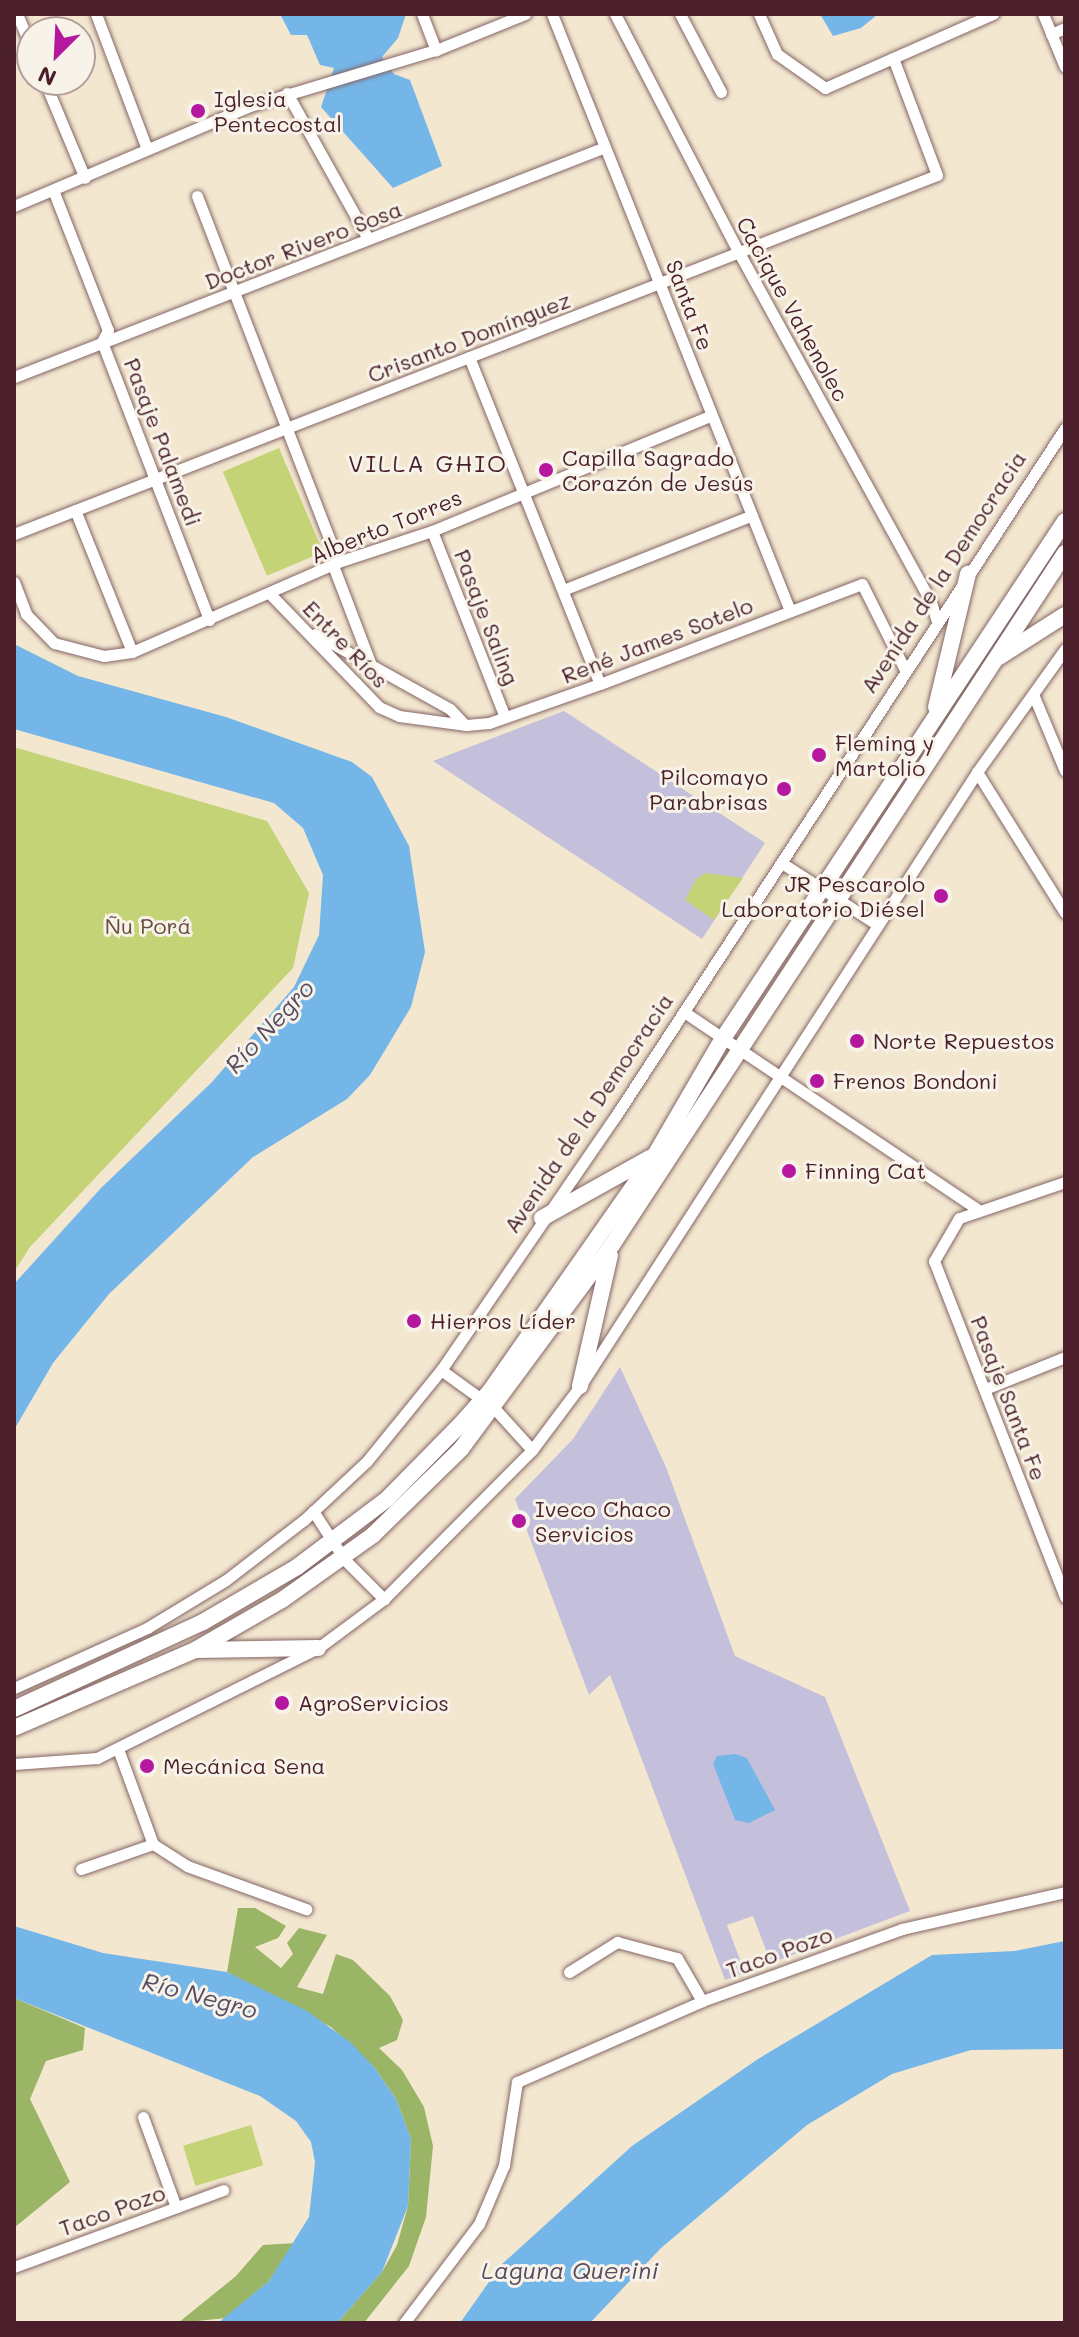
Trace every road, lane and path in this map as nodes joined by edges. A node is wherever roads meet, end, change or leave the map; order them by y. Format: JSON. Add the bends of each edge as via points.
{"nodes":[{"id":1,"x":96,"y":14,"type":"edge"},
{"id":2,"x":422,"y":14,"type":"edge"},
{"id":3,"x":552,"y":14,"type":"edge"},
{"id":4,"x":615,"y":14,"type":"edge"},
{"id":5,"x":680,"y":14,"type":"edge"},
{"id":6,"x":759,"y":14,"type":"edge"},
{"id":7,"x":993,"y":14,"type":"edge"},
{"id":8,"x":1043,"y":14,"type":"edge"},
{"id":9,"x":520,"y":15,"type":"edge"},
{"id":10,"x":1065,"y":28,"type":"edge"},
{"id":11,"x":1051,"y":34,"type":"junction"},
{"id":12,"x":436,"y":50,"type":"junction"},
{"id":13,"x":893,"y":58,"type":"junction"},
{"id":14,"x":1065,"y":67,"type":"edge"},
{"id":15,"x":721,"y":92,"type":"dead end"},
{"id":16,"x":287,"y":93,"type":"junction"},
{"id":17,"x":51,"y":96,"type":"edge"},
{"id":18,"x":605,"y":147,"type":"junction"},
{"id":19,"x":147,"y":149,"type":"junction"},
{"id":20,"x":85,"y":178,"type":"junction"},
{"id":21,"x":53,"y":190,"type":"junction"},
{"id":22,"x":197,"y":196,"type":"dead end"},
{"id":23,"x":14,"y":206,"type":"edge"},
{"id":24,"x":367,"y":237,"type":"junction"},
{"id":25,"x":738,"y":251,"type":"junction"},
{"id":26,"x":661,"y":285,"type":"junction"},
{"id":27,"x":235,"y":293,"type":"junction"},
{"id":28,"x":102,"y":342,"type":"junction"},
{"id":29,"x":469,"y":357,"type":"junction"},
{"id":30,"x":14,"y":377,"type":"edge"},
{"id":31,"x":710,"y":416,"type":"junction"},
{"id":32,"x":1065,"y":428,"type":"edge"},
{"id":33,"x":286,"y":429,"type":"junction"},
{"id":34,"x":157,"y":476,"type":"junction"},
{"id":35,"x":524,"y":491,"type":"junction"},
{"id":36,"x":75,"y":510,"type":"junction"},
{"id":37,"x":752,"y":515,"type":"junction"},
{"id":38,"x":1065,"y":521,"type":"edge"},
{"id":39,"x":432,"y":531,"type":"junction"},
{"id":40,"x":14,"y":534,"type":"edge"},
{"id":41,"x":1065,"y":553,"type":"edge"},
{"id":42,"x":336,"y":565,"type":"junction"},
{"id":43,"x":968,"y":574,"type":"junction"},
{"id":44,"x":14,"y":582,"type":"edge"},
{"id":45,"x":563,"y":590,"type":"junction"},
{"id":46,"x":271,"y":595,"type":"junction"},
{"id":47,"x":790,"y":611,"type":"junction"},
{"id":48,"x":1065,"y":615,"type":"edge"},
{"id":49,"x":209,"y":620,"type":"junction"},
{"id":50,"x":937,"y":622,"type":"junction"},
{"id":51,"x":303,"y":628,"type":"junction"},
{"id":52,"x":1065,"y":649,"type":"edge"},
{"id":53,"x":132,"y":652,"type":"junction"},
{"id":54,"x":994,"y":660,"type":"junction"},
{"id":55,"x":371,"y":665,"type":"junction"},
{"id":56,"x":905,"y":670,"type":"junction"},
{"id":57,"x":600,"y":684,"type":"junction"},
{"id":58,"x":1033,"y":694,"type":"junction"},
{"id":59,"x":505,"y":717,"type":"junction"},
{"id":60,"x":466,"y":725,"type":"junction"},
{"id":61,"x":925,"y":734,"type":"junction"},
{"id":62,"x":1065,"y":771,"type":"edge"},
{"id":63,"x":977,"y":772,"type":"junction"},
{"id":64,"x":782,"y":863,"type":"junction"},
{"id":65,"x":830,"y":893,"type":"junction"},
{"id":66,"x":1065,"y":913,"type":"edge"},
{"id":67,"x":878,"y":925,"type":"junction"},
{"id":68,"x":684,"y":1012,"type":"junction"},
{"id":69,"x":722,"y":1040,"type":"junction"},
{"id":70,"x":737,"y":1050,"type":"junction"},
{"id":71,"x":782,"y":1076,"type":"junction"},
{"id":72,"x":655,"y":1155,"type":"junction"},
{"id":73,"x":1065,"y":1183,"type":"edge"},
{"id":74,"x":977,"y":1209,"type":"junction"},
{"id":75,"x":542,"y":1218,"type":"junction"},
{"id":76,"x":612,"y":1245,"type":"junction"},
{"id":77,"x":1065,"y":1357,"type":"edge"},
{"id":78,"x":441,"y":1370,"type":"junction"},
{"id":79,"x":580,"y":1386,"type":"junction"},
{"id":80,"x":985,"y":1389,"type":"junction"},
{"id":81,"x":488,"y":1405,"type":"junction"},
{"id":82,"x":532,"y":1450,"type":"junction"},
{"id":83,"x":313,"y":1511,"type":"junction"},
{"id":84,"x":333,"y":1543,"type":"junction"},
{"id":85,"x":344,"y":1559,"type":"junction"},
{"id":86,"x":1065,"y":1597,"type":"edge"},
{"id":87,"x":384,"y":1599,"type":"junction"},
{"id":88,"x":318,"y":1648,"type":"junction"},
{"id":89,"x":195,"y":1650,"type":"junction"},
{"id":90,"x":14,"y":1688,"type":"edge"},
{"id":91,"x":14,"y":1709,"type":"edge"},
{"id":92,"x":14,"y":1728,"type":"edge"},
{"id":93,"x":118,"y":1749,"type":"junction"},
{"id":94,"x":14,"y":1764,"type":"edge"},
{"id":95,"x":153,"y":1844,"type":"junction"},
{"id":96,"x":81,"y":1869,"type":"dead end"},
{"id":97,"x":1065,"y":1892,"type":"edge"},
{"id":98,"x":306,"y":1909,"type":"dead end"},
{"id":99,"x":569,"y":1972,"type":"dead end"},
{"id":100,"x":702,"y":2001,"type":"junction"},
{"id":101,"x":143,"y":2117,"type":"dead end"},
{"id":102,"x":223,"y":2190,"type":"dead end"},
{"id":103,"x":176,"y":2207,"type":"junction"},
{"id":104,"x":14,"y":2267,"type":"edge"},
{"id":105,"x":404,"y":2323,"type":"edge"}],
"edges":[{"from":1,"to":19,"type":"street"},
{"from":2,"to":12,"type":"street"},
{"from":3,"to":18,"type":"street","name":"Santa Fe"},
{"from":4,"to":25,"type":"street","name":"Cacique Vahenolec"},
{"from":5,"to":15,"type":"street"},
{"from":6,"to":13,"type":"street","via":[[777,54],[825,88]]},
{"from":7,"to":13,"type":"street"},
{"from":8,"to":11,"type":"street"},
{"from":9,"to":12,"type":"street"},
{"from":10,"to":11,"type":"street"},
{"from":11,"to":14,"type":"street"},
{"from":12,"to":16,"type":"street"},
{"from":13,"to":25,"type":"street","name":"Crisanto Domínguez","via":[[937,175]]},
{"from":16,"to":19,"type":"street"},
{"from":16,"to":24,"type":"street"},
{"from":17,"to":20,"type":"street"},
{"from":18,"to":24,"type":"street","name":"Doctor Rivero Sosa","via":[[414,224]]},
{"from":18,"to":26,"type":"street","name":"Santa Fe"},
{"from":19,"to":20,"type":"street"},
{"from":20,"to":21,"type":"street"},
{"from":21,"to":23,"type":"street"},
{"from":21,"to":28,"type":"street","name":"Pasaje Palamedi","via":[[108,330]]},
{"from":22,"to":27,"type":"street","name":"Entre Ríos","via":[[233,276]]},
{"from":24,"to":27,"type":"street","name":"Doctor Rivero Sosa"},
{"from":25,"to":26,"type":"street","name":"Crisanto Domínguez"},
{"from":25,"to":50,"type":"street","name":"Cacique Vahenolec","via":[[931,602]]},
{"from":26,"to":29,"type":"street","name":"Crisanto Domínguez"},
{"from":26,"to":31,"type":"street","name":"Santa Fe"},
{"from":27,"to":28,"type":"street","name":"Doctor Rivero Sosa"},
{"from":27,"to":33,"type":"street","name":"Entre Ríos"},
{"from":28,"to":30,"type":"street","name":"Doctor Rivero Sosa"},
{"from":28,"to":34,"type":"street","name":"Pasaje Palamedi"},
{"from":29,"to":33,"type":"street","name":"Crisanto Domínguez"},
{"from":29,"to":35,"type":"street"},
{"from":31,"to":35,"type":"street","name":"Alberto Torres"},
{"from":31,"to":37,"type":"street","name":"Santa Fe"},
{"from":32,"to":43,"type":"street","name":"Avenida de la Democracia"},
{"from":33,"to":34,"type":"street","name":"Crisanto Domínguez"},
{"from":33,"to":42,"type":"street","name":"Entre Ríos"},
{"from":34,"to":36,"type":"street","name":"Crisanto Domínguez"},
{"from":34,"to":49,"type":"street","name":"Pasaje Palamedi"},
{"from":35,"to":39,"type":"street","name":"Alberto Torres"},
{"from":35,"to":45,"type":"street"},
{"from":36,"to":40,"type":"street","name":"Crisanto Domínguez"},
{"from":36,"to":53,"type":"street"},
{"from":37,"to":45,"type":"street"},
{"from":37,"to":47,"type":"street","name":"Santa Fe"},
{"from":38,"to":61,"type":"highway"},
{"from":39,"to":42,"type":"street","name":"Alberto Torres"},
{"from":39,"to":59,"type":"street","name":"Pasaje Saling"},
{"from":41,"to":54,"type":"highway"},
{"from":42,"to":46,"type":"street","name":"Alberto Torres"},
{"from":42,"to":55,"type":"street","name":"Entre Ríos"},
{"from":43,"to":50,"type":"street","name":"Avenida de la Democracia"},
{"from":43,"to":61,"type":"highway","via":[[946,676]]},
{"from":44,"to":53,"type":"street","name":"Alberto Torres","via":[[26,614],[41,632],[73,651],[104,656]]},
{"from":45,"to":57,"type":"street"},
{"from":46,"to":49,"type":"street","name":"Alberto Torres"},
{"from":46,"to":51,"type":"street","name":"Entre Ríos"},
{"from":47,"to":56,"type":"street","name":"René James Sotelo","via":[[862,584]]},
{"from":47,"to":57,"type":"street","name":"René James Sotelo"},
{"from":48,"to":54,"type":"highway"},
{"from":49,"to":53,"type":"street","name":"Alberto Torres"},
{"from":50,"to":56,"type":"street","name":"Avenida de la Democracia"},
{"from":51,"to":55,"type":"street"},
{"from":51,"to":60,"type":"street","name":"Entre Ríos","via":[[379,707],[399,716]]},
{"from":52,"to":58,"type":"street"},
{"from":54,"to":65,"type":"highway"},
{"from":55,"to":60,"type":"street","name":"Entre Ríos","via":[[450,709]]},
{"from":56,"to":64,"type":"street","name":"Avenida de la Democracia"},
{"from":57,"to":59,"type":"street","name":"René James Sotelo"},
{"from":58,"to":62,"type":"street"},
{"from":58,"to":63,"type":"street"},
{"from":59,"to":60,"type":"street","name":"René James Sotelo"},
{"from":61,"to":65,"type":"highway"},
{"from":63,"to":66,"type":"street"},
{"from":63,"to":67,"type":"street"},
{"from":64,"to":65,"type":"street"},
{"from":64,"to":68,"type":"street","name":"Avenida de la Democracia"},
{"from":65,"to":67,"type":"street"},
{"from":65,"to":69,"type":"highway"},
{"from":65,"to":70,"type":"highway"},
{"from":67,"to":71,"type":"street"},
{"from":68,"to":69,"type":"street"},
{"from":68,"to":75,"type":"street","name":"Avenida de la Democracia"},
{"from":69,"to":70,"type":"street"},
{"from":69,"to":72,"type":"highway"},
{"from":70,"to":71,"type":"street"},
{"from":70,"to":76,"type":"highway"},
{"from":71,"to":74,"type":"street"},
{"from":71,"to":79,"type":"street"},
{"from":72,"to":75,"type":"highway"},
{"from":72,"to":81,"type":"highway"},
{"from":73,"to":74,"type":"street"},
{"from":74,"to":80,"type":"street","name":"Pasaje Santa Fe","via":[[959,1218],[934,1261]]},
{"from":75,"to":78,"type":"street","name":"Avenida de la Democracia"},
{"from":76,"to":79,"type":"highway"},
{"from":76,"to":81,"type":"highway"},
{"from":77,"to":80,"type":"street"},
{"from":78,"to":81,"type":"street"},
{"from":78,"to":83,"type":"street","name":"Avenida de la Democracia","via":[[367,1461]]},
{"from":79,"to":82,"type":"street"},
{"from":80,"to":86,"type":"street","name":"Pasaje Santa Fe"},
{"from":81,"to":82,"type":"street"},
{"from":81,"to":84,"type":"highway"},
{"from":81,"to":85,"type":"highway","via":[[401,1510]]},
{"from":82,"to":87,"type":"street"},
{"from":83,"to":84,"type":"street"},
{"from":83,"to":90,"type":"street","name":"Avenida de la Democracia","via":[[226,1580],[147,1628]]},
{"from":84,"to":85,"type":"street"},
{"from":84,"to":91,"type":"highway","via":[[203,1622]]},
{"from":85,"to":87,"type":"street"},
{"from":85,"to":89,"type":"highway"},
{"from":87,"to":88,"type":"street"},
{"from":88,"to":89,"type":"highway"},
{"from":88,"to":93,"type":"street"},
{"from":89,"to":92,"type":"highway"},
{"from":93,"to":94,"type":"street","via":[[74,1763]]},
{"from":93,"to":95,"type":"street"},
{"from":95,"to":96,"type":"street"},
{"from":95,"to":98,"type":"street","via":[[187,1866]]},
{"from":97,"to":100,"type":"street","name":"Taco Pozo","via":[[902,1929]]},
{"from":99,"to":100,"type":"street","via":[[617,1942],[677,1958]]},
{"from":100,"to":105,"type":"street","name":"Taco Pozo","via":[[517,2082],[504,2165],[479,2224]]},
{"from":101,"to":103,"type":"street"},
{"from":102,"to":103,"type":"street","name":"Taco Pozo"},
{"from":103,"to":104,"type":"street","name":"Taco Pozo"}]}
